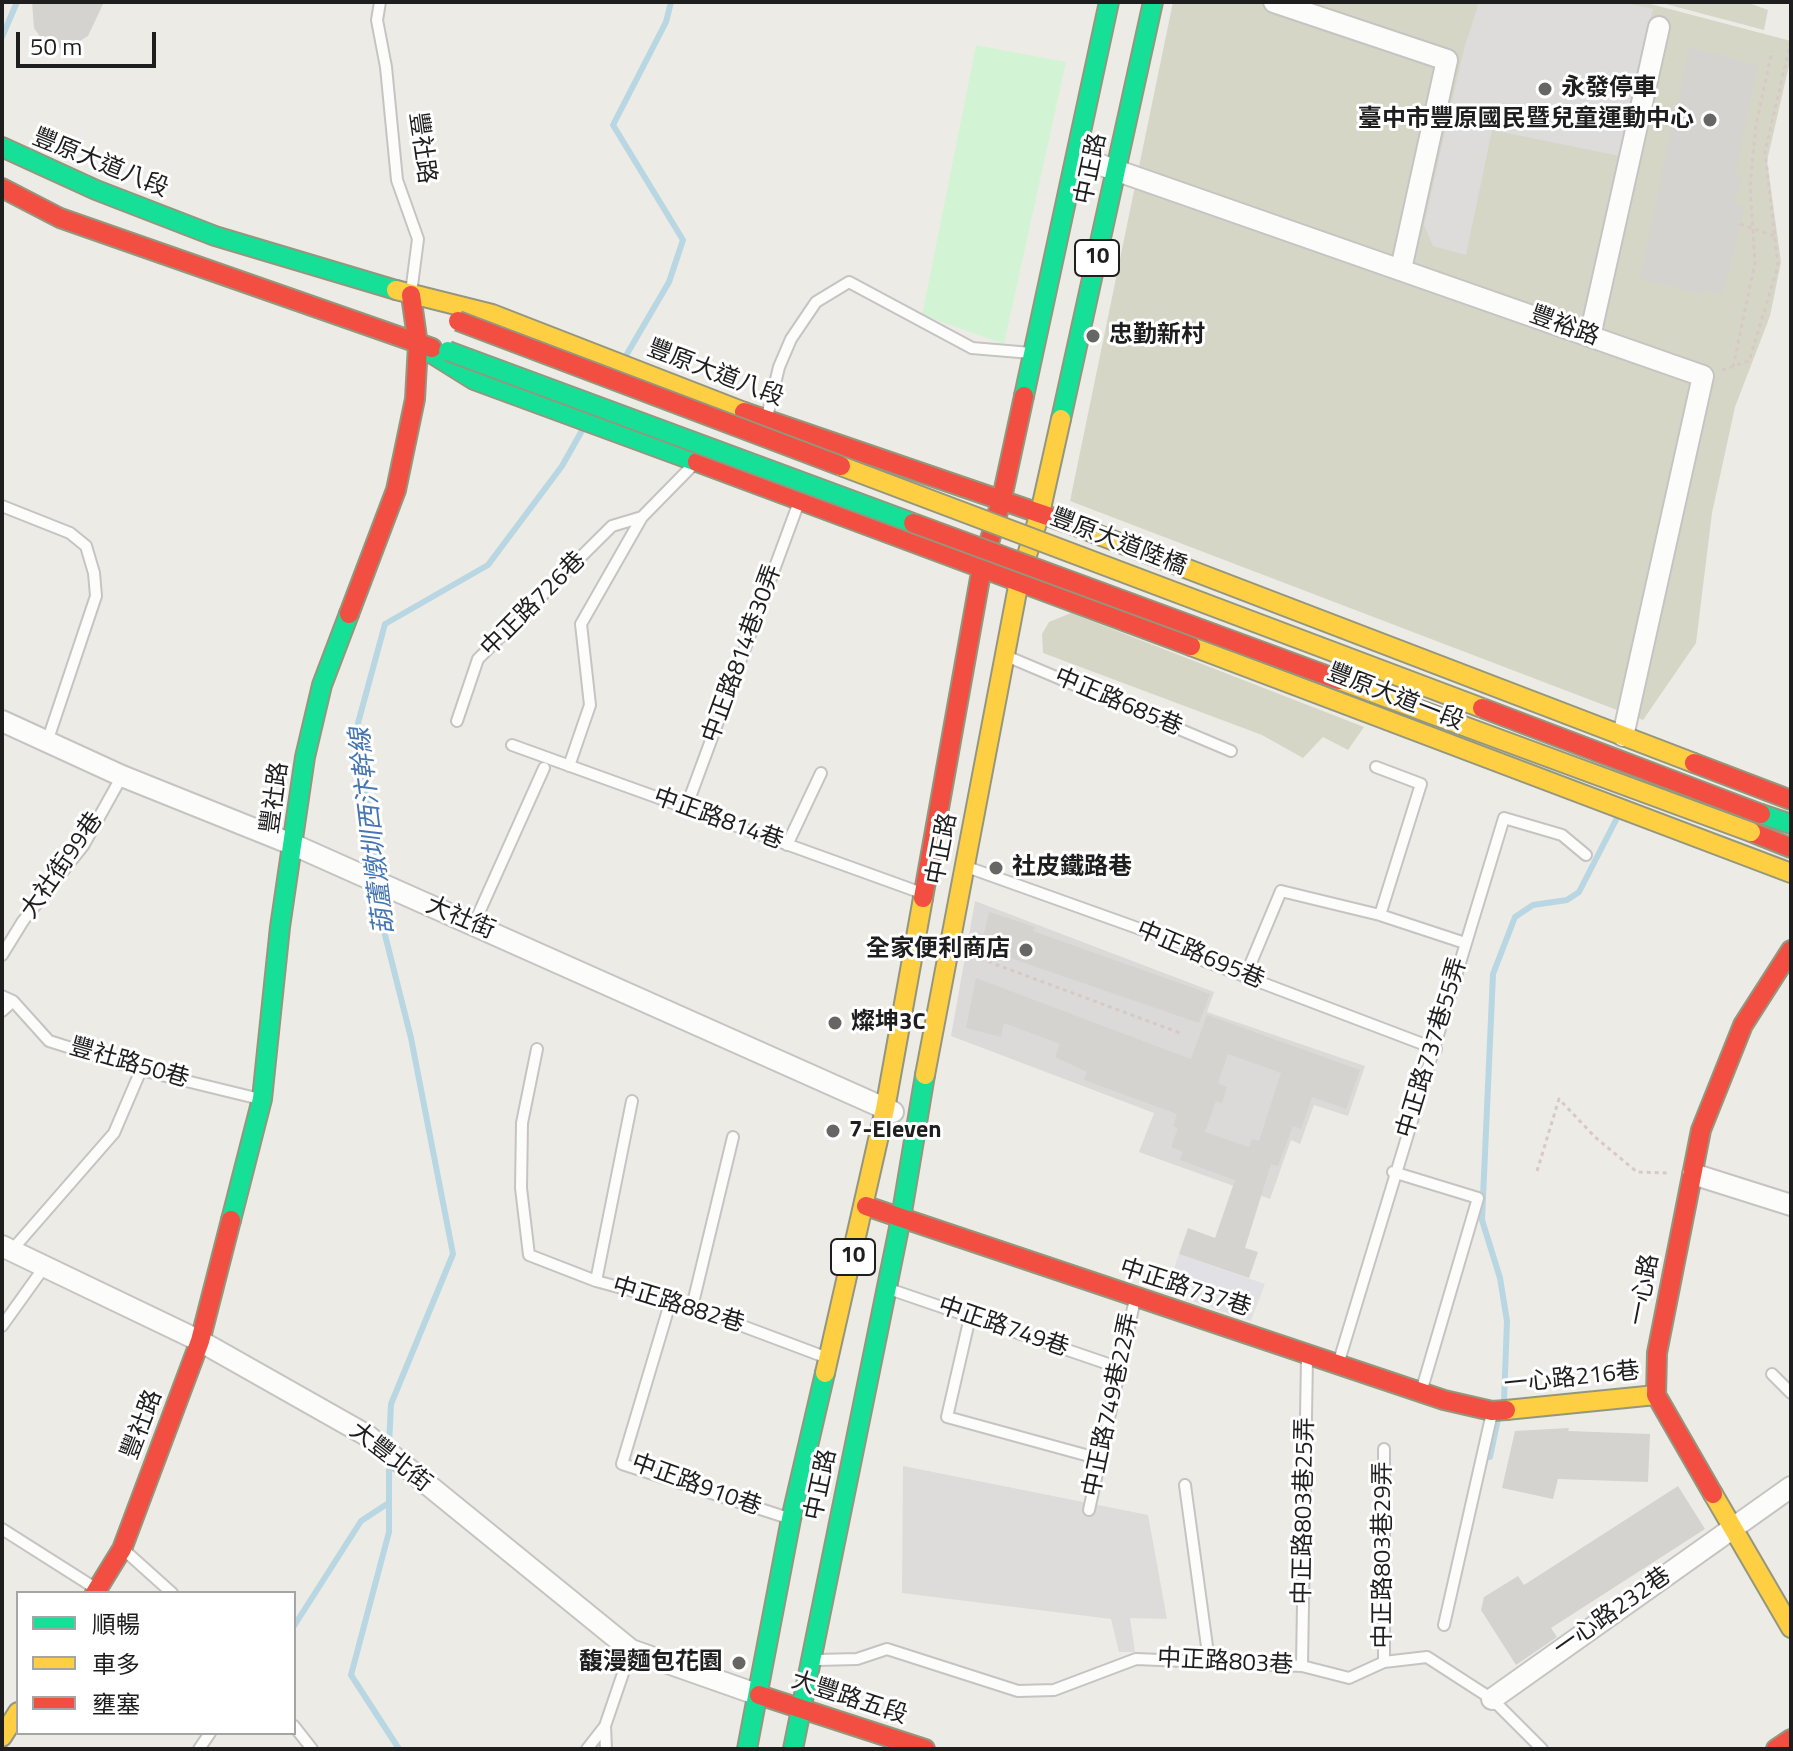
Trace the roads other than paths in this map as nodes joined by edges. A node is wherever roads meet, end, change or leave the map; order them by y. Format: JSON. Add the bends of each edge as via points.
{"nodes":[{"id":1,"x":380,"y":2,"type":"edge"},
{"id":2,"x":1109,"y":2,"type":"edge"},
{"id":3,"x":1153,"y":2,"type":"edge"},
{"id":4,"x":1274,"y":2,"type":"edge"},
{"id":5,"x":1659,"y":27,"type":"dead end"},
{"id":6,"x":2,"y":147,"type":"edge"},
{"id":7,"x":1078,"y":157,"type":"junction"},
{"id":8,"x":1117,"y":168,"type":"junction"},
{"id":9,"x":2,"y":188,"type":"edge"},
{"id":10,"x":1401,"y":269,"type":"junction"},
{"id":11,"x":411,"y":295,"type":"junction"},
{"id":12,"x":458,"y":321,"type":"joint"},
{"id":13,"x":1590,"y":336,"type":"junction"},
{"id":14,"x":418,"y":345,"type":"junction"},
{"id":15,"x":1033,"y":354,"type":"junction"},
{"id":16,"x":766,"y":421,"type":"junction"},
{"id":17,"x":696,"y":463,"type":"junction"},
{"id":18,"x":751,"y":483,"type":"junction"},
{"id":19,"x":1002,"y":498,"type":"junction"},
{"id":20,"x":800,"y":500,"type":"junction"},
{"id":21,"x":2,"y":506,"type":"edge"},
{"id":22,"x":1040,"y":513,"type":"junction"},
{"id":23,"x":642,"y":517,"type":"junction"},
{"id":24,"x":982,"y":567,"type":"junction"},
{"id":25,"x":1019,"y":581,"type":"junction"},
{"id":26,"x":1005,"y":656,"type":"junction"},
{"id":27,"x":2,"y":721,"type":"edge"},
{"id":28,"x":457,"y":721,"type":"dead end"},
{"id":29,"x":1623,"y":736,"type":"junction"},
{"id":30,"x":47,"y":742,"type":"junction"},
{"id":31,"x":512,"y":745,"type":"dead end"},
{"id":32,"x":1231,"y":751,"type":"dead end"},
{"id":33,"x":569,"y":766,"type":"junction"},
{"id":34,"x":1376,"y":767,"type":"dead end"},
{"id":35,"x":544,"y":768,"type":"dead end"},
{"id":36,"x":821,"y":773,"type":"dead end"},
{"id":37,"x":122,"y":776,"type":"junction"},
{"id":38,"x":1791,"y":800,"type":"edge"},
{"id":39,"x":686,"y":808,"type":"junction"},
{"id":40,"x":1791,"y":824,"type":"edge"},
{"id":41,"x":294,"y":845,"type":"junction"},
{"id":42,"x":787,"y":845,"type":"junction"},
{"id":43,"x":1791,"y":848,"type":"edge"},
{"id":44,"x":1586,"y":855,"type":"dead end"},
{"id":45,"x":964,"y":866,"type":"junction"},
{"id":46,"x":1791,"y":873,"type":"edge"},
{"id":47,"x":925,"y":894,"type":"junction"},
{"id":48,"x":1380,"y":915,"type":"junction"},
{"id":49,"x":474,"y":924,"type":"junction"},
{"id":50,"x":1465,"y":943,"type":"junction"},
{"id":51,"x":1791,"y":950,"type":"edge"},
{"id":52,"x":2,"y":955,"type":"edge"},
{"id":53,"x":1245,"y":977,"type":"junction"},
{"id":54,"x":2,"y":996,"type":"edge"},
{"id":55,"x":13,"y":1001,"type":"junction"},
{"id":56,"x":2,"y":1011,"type":"edge"},
{"id":57,"x":537,"y":1049,"type":"dead end"},
{"id":58,"x":1436,"y":1049,"type":"junction"},
{"id":59,"x":141,"y":1070,"type":"junction"},
{"id":60,"x":262,"y":1099,"type":"junction"},
{"id":61,"x":632,"y":1101,"type":"dead end"},
{"id":62,"x":885,"y":1109,"type":"junction"},
{"id":63,"x":916,"y":1120,"type":"junction"},
{"id":64,"x":733,"y":1137,"type":"dead end"},
{"id":65,"x":1393,"y":1172,"type":"junction"},
{"id":66,"x":1693,"y":1174,"type":"junction"},
{"id":67,"x":1791,"y":1205,"type":"edge"},
{"id":68,"x":866,"y":1206,"type":"junction"},
{"id":69,"x":901,"y":1218,"type":"junction"},
{"id":70,"x":7,"y":1248,"type":"edge"},
{"id":71,"x":45,"y":1266,"type":"junction"},
{"id":72,"x":596,"y":1281,"type":"junction"},
{"id":73,"x":886,"y":1288,"type":"junction"},
{"id":74,"x":1135,"y":1299,"type":"junction"},
{"id":75,"x":671,"y":1300,"type":"junction"},
{"id":76,"x":692,"y":1307,"type":"junction"},
{"id":77,"x":970,"y":1317,"type":"junction"},
{"id":78,"x":2,"y":1326,"type":"edge"},
{"id":79,"x":200,"y":1341,"type":"junction"},
{"id":80,"x":1307,"y":1356,"type":"junction"},
{"id":81,"x":827,"y":1357,"type":"junction"},
{"id":82,"x":1338,"y":1366,"type":"junction"},
{"id":83,"x":1120,"y":1368,"type":"junction"},
{"id":84,"x":1772,"y":1374,"type":"dead end"},
{"id":85,"x":1791,"y":1393,"type":"edge"},
{"id":86,"x":1420,"y":1394,"type":"junction"},
{"id":87,"x":1656,"y":1395,"type":"junction"},
{"id":88,"x":1492,"y":1411,"type":"junction"},
{"id":89,"x":1384,"y":1449,"type":"dead end"},
{"id":90,"x":1100,"y":1459,"type":"junction"},
{"id":91,"x":1185,"y":1485,"type":"dead end"},
{"id":92,"x":1791,"y":1487,"type":"edge"},
{"id":93,"x":1089,"y":1510,"type":"dead end"},
{"id":94,"x":791,"y":1519,"type":"junction"},
{"id":95,"x":2,"y":1529,"type":"edge"},
{"id":96,"x":1735,"y":1529,"type":"junction"},
{"id":97,"x":122,"y":1549,"type":"junction"},
{"id":98,"x":96,"y":1591,"type":"edge"},
{"id":99,"x":170,"y":1591,"type":"edge"},
{"id":100,"x":1444,"y":1625,"type":"dead end"},
{"id":101,"x":1791,"y":1628,"type":"edge"},
{"id":102,"x":631,"y":1650,"type":"junction"},
{"id":103,"x":811,"y":1660,"type":"junction"},
{"id":104,"x":1209,"y":1661,"type":"junction"},
{"id":105,"x":1384,"y":1662,"type":"junction"},
{"id":106,"x":1302,"y":1666,"type":"junction"},
{"id":107,"x":759,"y":1695,"type":"junction"},
{"id":108,"x":1492,"y":1699,"type":"junction"},
{"id":109,"x":802,"y":1709,"type":"junction"},
{"id":110,"x":16,"y":1715,"type":"edge"},
{"id":111,"x":605,"y":1726,"type":"junction"},
{"id":112,"x":296,"y":1729,"type":"edge"},
{"id":113,"x":2,"y":1737,"type":"edge"},
{"id":114,"x":1791,"y":1739,"type":"edge"},
{"id":115,"x":921,"y":1748,"type":"edge"},
{"id":116,"x":312,"y":1749,"type":"edge"},
{"id":117,"x":587,"y":1749,"type":"edge"},
{"id":118,"x":606,"y":1749,"type":"edge"},
{"id":119,"x":747,"y":1749,"type":"edge"},
{"id":120,"x":793,"y":1749,"type":"edge"},
{"id":121,"x":1542,"y":1749,"type":"edge"},
{"id":122,"x":1776,"y":1749,"type":"edge"}],
"edges":[{"from":1,"to":11,"type":"lane","name":"豐社路","via":[[377,20],[397,180],[418,239]]},
{"from":2,"to":7,"type":"street","name":"中正路","number":"10"},
{"from":3,"to":8,"type":"street","name":"中正路","number":"10"},
{"from":4,"to":10,"type":"street","via":[[1447,60]]},
{"from":5,"to":13,"type":"street"},
{"from":6,"to":11,"type":"street","name":"豐原大道八段","via":[[215,236]]},
{"from":7,"to":8,"type":"street","name":"豐裕路"},
{"from":7,"to":15,"type":"street","name":"中正路","number":"10"},
{"from":8,"to":10,"type":"street","name":"豐裕路"},
{"from":8,"to":22,"type":"street","name":"中正路","number":"10"},
{"from":9,"to":14,"type":"street","via":[[60,218]]},
{"from":10,"to":13,"type":"street","name":"豐裕路"},
{"from":11,"to":12,"type":"street","name":"豐原大道八段"},
{"from":11,"to":14,"type":"street","name":"豐社路"},
{"from":11,"to":16,"type":"street","name":"豐原大道八段","via":[[492,314]]},
{"from":12,"to":40,"type":"street","name":"豐原大道陸橋","bridge":true},
{"from":13,"to":29,"type":"street","name":"豐裕路","via":[[1703,376]]},
{"from":14,"to":17,"type":"street","via":[[474,380]]},
{"from":14,"to":41,"type":"street","name":"豐社路","via":[[415,399],[396,490],[322,685],[305,757]]},
{"from":14,"to":43,"type":"street","bridge":true,"via":[[448,351]]},
{"from":15,"to":16,"type":"lane","via":[[972,348],[849,282],[816,302],[791,339]]},
{"from":15,"to":19,"type":"street","name":"中正路","number":"10"},
{"from":16,"to":18,"type":"lane"},
{"from":16,"to":19,"type":"street","name":"豐原大道八段"},
{"from":17,"to":18,"type":"street"},
{"from":17,"to":23,"type":"lane"},
{"from":18,"to":20,"type":"street"},
{"from":19,"to":22,"type":"street","name":"豐原大道一段"},
{"from":19,"to":24,"type":"street","name":"中正路","number":"10"},
{"from":20,"to":24,"type":"street"},
{"from":20,"to":39,"type":"lane","name":"中正路814巷30弄"},
{"from":21,"to":30,"type":"lane","via":[[70,533],[86,546],[94,573],[96,596]]},
{"from":22,"to":25,"type":"street","name":"中正路","number":"10"},
{"from":22,"to":29,"type":"street","name":"豐原大道一段"},
{"from":23,"to":28,"type":"lane","name":"中正路726巷","via":[[612,526],[478,659]]},
{"from":23,"to":33,"type":"lane","via":[[581,624],[590,705]]},
{"from":24,"to":25,"type":"street","name":"豐原大道一段"},
{"from":24,"to":47,"type":"street","name":"中正路","number":"10"},
{"from":25,"to":26,"type":"street","name":"中正路","number":"10"},
{"from":25,"to":46,"type":"street","name":"豐原大道一段"},
{"from":26,"to":32,"type":"lane","name":"中正路685巷"},
{"from":26,"to":45,"type":"street","name":"中正路","number":"10"},
{"from":27,"to":30,"type":"street","name":"大社街"},
{"from":29,"to":38,"type":"street","name":"豐原大道一段"},
{"from":30,"to":37,"type":"street","name":"大社街"},
{"from":31,"to":33,"type":"lane","name":"中正路814巷"},
{"from":33,"to":39,"type":"lane","name":"中正路814巷"},
{"from":34,"to":48,"type":"lane","via":[[1421,784]]},
{"from":35,"to":49,"type":"lane"},
{"from":36,"to":42,"type":"lane"},
{"from":37,"to":41,"type":"street","name":"大社街"},
{"from":37,"to":52,"type":"lane","name":"大社街99巷","via":[[83,846]]},
{"from":39,"to":42,"type":"lane","name":"中正路814巷"},
{"from":41,"to":49,"type":"street","name":"大社街"},
{"from":41,"to":60,"type":"street","name":"豐社路"},
{"from":42,"to":47,"type":"lane","name":"中正路814巷"},
{"from":44,"to":50,"type":"lane","name":"中正路737巷55弄","via":[[1562,835],[1504,818]]},
{"from":45,"to":53,"type":"lane","name":"中正路695巷","via":[[1196,949],[1194,957]]},
{"from":45,"to":63,"type":"street","name":"中正路","number":"10"},
{"from":47,"to":62,"type":"street","name":"中正路","number":"10"},
{"from":48,"to":50,"type":"lane"},
{"from":48,"to":53,"type":"lane","via":[[1281,891]]},
{"from":49,"to":62,"type":"street","name":"大社街"},
{"from":50,"to":58,"type":"lane","name":"中正路737巷55弄"},
{"from":51,"to":66,"type":"street","name":"一心路","via":[[1743,1025],[1701,1130]]},
{"from":53,"to":58,"type":"lane","name":"中正路695巷"},
{"from":54,"to":55,"type":"lane"},
{"from":55,"to":56,"type":"lane"},
{"from":55,"to":59,"type":"lane","name":"豐社路50巷","via":[[49,1041]]},
{"from":57,"to":72,"type":"lane","name":"中正路882巷","via":[[522,1123],[521,1188],[529,1255]]},
{"from":58,"to":65,"type":"lane","name":"中正路737巷55弄"},
{"from":59,"to":60,"type":"lane","name":"豐社路50巷"},
{"from":59,"to":70,"type":"lane","via":[[114,1133]]},
{"from":60,"to":79,"type":"street","name":"豐社路"},
{"from":61,"to":72,"type":"lane"},
{"from":62,"to":63,"type":"street","name":"大社街"},
{"from":62,"to":68,"type":"street","name":"中正路","number":"10"},
{"from":63,"to":69,"type":"street","name":"中正路","number":"10"},
{"from":64,"to":76,"type":"lane"},
{"from":65,"to":82,"type":"lane","name":"中正路737巷55弄"},
{"from":65,"to":86,"type":"lane","via":[[1478,1198]]},
{"from":66,"to":67,"type":"street"},
{"from":66,"to":87,"type":"street","name":"一心路","via":[[1657,1353]]},
{"from":68,"to":69,"type":"street","name":"中正路737巷"},
{"from":68,"to":81,"type":"street","name":"中正路","number":"10"},
{"from":69,"to":73,"type":"street","name":"中正路","number":"10"},
{"from":69,"to":74,"type":"street","name":"中正路737巷"},
{"from":70,"to":71,"type":"street","name":"大豐北街"},
{"from":71,"to":78,"type":"lane"},
{"from":71,"to":79,"type":"street","name":"大豐北街"},
{"from":72,"to":75,"type":"lane","name":"中正路882巷"},
{"from":73,"to":77,"type":"lane","name":"中正路749巷"},
{"from":73,"to":103,"type":"street","name":"中正路","number":"10"},
{"from":74,"to":80,"type":"street","name":"中正路737巷"},
{"from":74,"to":83,"type":"lane","name":"中正路749巷22弄"},
{"from":75,"to":76,"type":"lane","name":"中正路882巷"},
{"from":75,"to":94,"type":"lane","name":"中正路910巷","via":[[622,1464]]},
{"from":76,"to":81,"type":"lane","name":"中正路882巷"},
{"from":77,"to":83,"type":"lane","name":"中正路749巷"},
{"from":77,"to":90,"type":"lane","via":[[947,1417]]},
{"from":79,"to":97,"type":"street","name":"豐社路"},
{"from":79,"to":102,"type":"street","name":"大豐北街","via":[[368,1436]]},
{"from":80,"to":82,"type":"street","name":"中正路737巷"},
{"from":80,"to":106,"type":"lane","name":"中正路803巷25弄"},
{"from":81,"to":94,"type":"street","name":"中正路","number":"10"},
{"from":82,"to":86,"type":"street","name":"中正路737巷"},
{"from":83,"to":90,"type":"lane","name":"中正路749巷22弄"},
{"from":84,"to":85,"type":"lane"},
{"from":86,"to":88,"type":"street","name":"中正路737巷"},
{"from":87,"to":88,"type":"street","name":"一心路216巷"},
{"from":87,"to":96,"type":"street"},
{"from":88,"to":100,"type":"lane"},
{"from":89,"to":105,"type":"lane","name":"中正路803巷29弄"},
{"from":90,"to":93,"type":"lane","name":"中正路749巷22弄"},
{"from":91,"to":104,"type":"lane"},
{"from":92,"to":96,"type":"street","name":"一心路232巷"},
{"from":94,"to":107,"type":"street","name":"中正路","number":"10"},
{"from":95,"to":98,"type":"lane"},
{"from":96,"to":101,"type":"street"},
{"from":96,"to":108,"type":"street","name":"一心路232巷"},
{"from":97,"to":98,"type":"street","name":"豐社路"},
{"from":97,"to":99,"type":"lane"},
{"from":102,"to":107,"type":"street","name":"大豐北街"},
{"from":102,"to":111,"type":"lane"},
{"from":103,"to":104,"type":"lane","name":"中正路803巷","via":[[857,1659],[887,1649],[1018,1691],[1054,1690],[1136,1659]]},
{"from":103,"to":109,"type":"street","name":"中正路","number":"10"},
{"from":104,"to":106,"type":"lane","name":"中正路803巷"},
{"from":105,"to":106,"type":"lane","name":"中正路803巷","via":[[1349,1678]]},
{"from":105,"to":108,"type":"lane","name":"中正路803巷","via":[[1427,1657]]},
{"from":107,"to":109,"type":"street","name":"大豐路五段"},
{"from":107,"to":119,"type":"street","number":"10"},
{"from":108,"to":121,"type":"lane","name":"中正路803巷"},
{"from":109,"to":115,"type":"street","name":"大豐路五段"},
{"from":109,"to":120,"type":"street","number":"10"},
{"from":110,"to":113,"type":"street"},
{"from":111,"to":117,"type":"lane"},
{"from":111,"to":118,"type":"lane"},
{"from":112,"to":116,"type":"lane"},
{"from":114,"to":122,"type":"street"}]}
